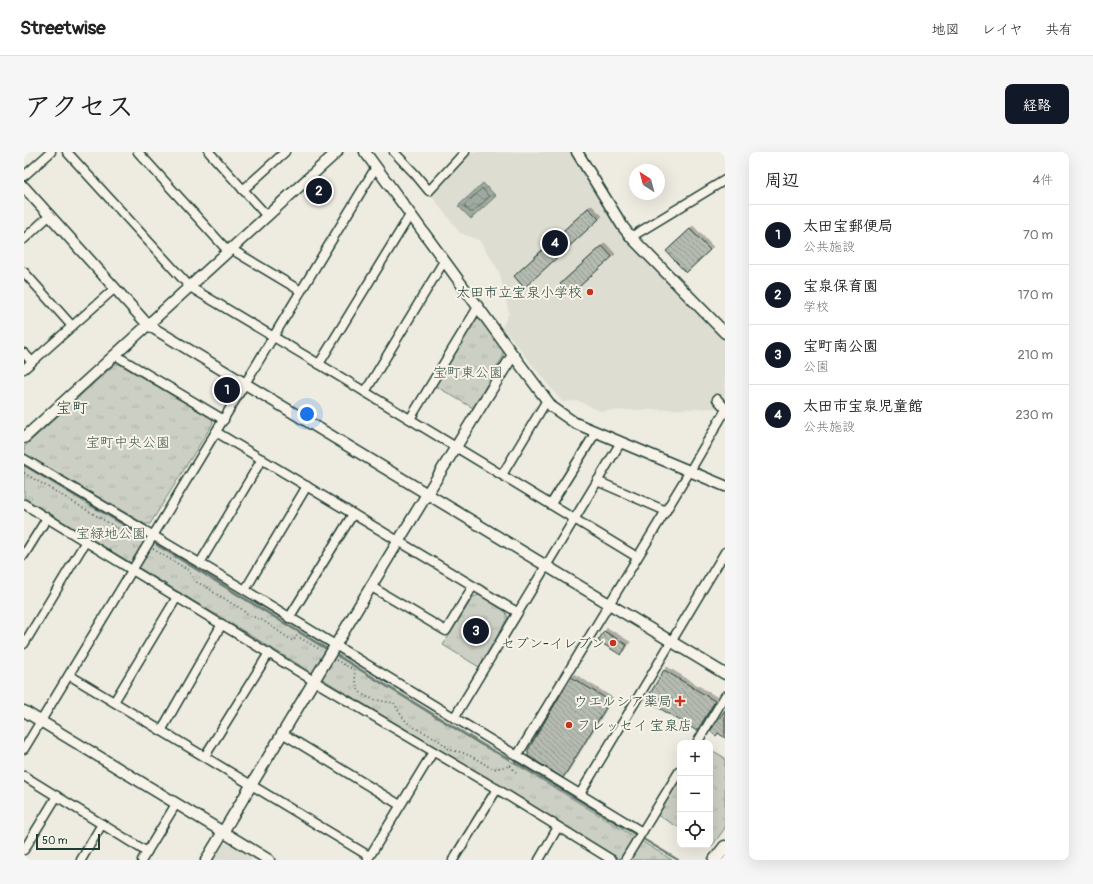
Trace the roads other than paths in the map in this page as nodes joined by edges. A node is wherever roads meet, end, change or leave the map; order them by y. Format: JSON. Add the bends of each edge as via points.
{"nodes":[{"id":1,"x":51,"y":152,"type":"edge"},
{"id":2,"x":67,"y":152,"type":"edge"},
{"id":3,"x":138,"y":152,"type":"edge"},
{"id":4,"x":209,"y":152,"type":"edge"},
{"id":5,"x":285,"y":152,"type":"edge"},
{"id":6,"x":337,"y":152,"type":"edge"},
{"id":7,"x":364,"y":152,"type":"edge"},
{"id":8,"x":394,"y":152,"type":"edge"},
{"id":9,"x":465,"y":152,"type":"edge"},
{"id":10,"x":578,"y":152,"type":"edge"},
{"id":11,"x":376,"y":167,"type":"junction"},
{"id":12,"x":24,"y":176,"type":"edge"},
{"id":13,"x":725,"y":180,"type":"edge"},
{"id":14,"x":24,"y":187,"type":"edge"},
{"id":15,"x":243,"y":190,"type":"junction"},
{"id":16,"x":410,"y":215,"type":"junction"},
{"id":17,"x":50,"y":216,"type":"junction"},
{"id":18,"x":267,"y":216,"type":"junction"},
{"id":19,"x":631,"y":237,"type":"junction"},
{"id":20,"x":24,"y":239,"type":"edge"},
{"id":21,"x":230,"y":250,"type":"junction"},
{"id":22,"x":444,"y":261,"type":"junction"},
{"id":23,"x":24,"y":272,"type":"edge"},
{"id":24,"x":190,"y":287,"type":"junction"},
{"id":25,"x":115,"y":288,"type":"junction"},
{"id":26,"x":300,"y":291,"type":"junction"},
{"id":27,"x":478,"y":307,"type":"junction"},
{"id":28,"x":148,"y":325,"type":"junction"},
{"id":29,"x":72,"y":326,"type":"junction"},
{"id":30,"x":725,"y":334,"type":"edge"},
{"id":31,"x":273,"y":336,"type":"junction"},
{"id":32,"x":24,"y":353,"type":"edge"},
{"id":33,"x":115,"y":355,"type":"junction"},
{"id":34,"x":513,"y":355,"type":"junction"},
{"id":35,"x":32,"y":362,"type":"junction"},
{"id":36,"x":319,"y":364,"type":"junction"},
{"id":37,"x":24,"y":369,"type":"edge"},
{"id":38,"x":244,"y":384,"type":"junction"},
{"id":39,"x":365,"y":392,"type":"junction"},
{"id":40,"x":717,"y":399,"type":"dead end"},
{"id":41,"x":547,"y":400,"type":"junction"},
{"id":42,"x":725,"y":409,"type":"edge"},
{"id":43,"x":410,"y":419,"type":"junction"},
{"id":44,"x":224,"y":420,"type":"junction"},
{"id":45,"x":216,"y":432,"type":"junction"},
{"id":46,"x":596,"y":432,"type":"junction"},
{"id":47,"x":24,"y":438,"type":"edge"},
{"id":48,"x":620,"y":442,"type":"junction"},
{"id":49,"x":456,"y":446,"type":"junction"},
{"id":50,"x":24,"y":459,"type":"edge"},
{"id":51,"x":262,"y":460,"type":"junction"},
{"id":52,"x":690,"y":471,"type":"junction"},
{"id":53,"x":502,"y":475,"type":"junction"},
{"id":54,"x":597,"y":481,"type":"junction"},
{"id":55,"x":307,"y":486,"type":"junction"},
{"id":56,"x":725,"y":486,"type":"edge"},
{"id":57,"x":427,"y":493,"type":"junction"},
{"id":58,"x":24,"y":504,"type":"edge"},
{"id":59,"x":550,"y":504,"type":"junction"},
{"id":60,"x":666,"y":511,"type":"junction"},
{"id":61,"x":353,"y":514,"type":"junction"},
{"id":62,"x":47,"y":518,"type":"junction"},
{"id":63,"x":574,"y":518,"type":"junction"},
{"id":64,"x":154,"y":536,"type":"junction"},
{"id":65,"x":398,"y":540,"type":"junction"},
{"id":66,"x":86,"y":541,"type":"junction"},
{"id":67,"x":725,"y":552,"type":"edge"},
{"id":68,"x":24,"y":555,"type":"edge"},
{"id":69,"x":637,"y":557,"type":"junction"},
{"id":70,"x":200,"y":564,"type":"junction"},
{"id":71,"x":546,"y":565,"type":"junction"},
{"id":72,"x":132,"y":570,"type":"junction"},
{"id":73,"x":370,"y":586,"type":"junction"},
{"id":74,"x":473,"y":586,"type":"junction"},
{"id":75,"x":245,"y":590,"type":"junction"},
{"id":76,"x":177,"y":598,"type":"junction"},
{"id":77,"x":609,"y":604,"type":"junction"},
{"id":78,"x":517,"y":612,"type":"junction"},
{"id":79,"x":289,"y":618,"type":"junction"},
{"id":80,"x":222,"y":624,"type":"junction"},
{"id":81,"x":672,"y":642,"type":"junction"},
{"id":82,"x":24,"y":644,"type":"edge"},
{"id":83,"x":336,"y":646,"type":"junction"},
{"id":84,"x":269,"y":653,"type":"junction"},
{"id":85,"x":725,"y":674,"type":"edge"},
{"id":86,"x":69,"y":675,"type":"junction"},
{"id":87,"x":314,"y":681,"type":"junction"},
{"id":88,"x":725,"y":696,"type":"edge"},
{"id":89,"x":114,"y":702,"type":"junction"},
{"id":90,"x":24,"y":711,"type":"edge"},
{"id":91,"x":454,"y":718,"type":"junction"},
{"id":92,"x":40,"y":721,"type":"junction"},
{"id":93,"x":161,"y":730,"type":"junction"},
{"id":94,"x":282,"y":733,"type":"junction"},
{"id":95,"x":699,"y":740,"type":"edge"},
{"id":96,"x":24,"y":748,"type":"edge"},
{"id":97,"x":433,"y":752,"type":"junction"},
{"id":98,"x":205,"y":756,"type":"junction"},
{"id":99,"x":517,"y":756,"type":"junction"},
{"id":100,"x":677,"y":775,"type":"edge"},
{"id":101,"x":24,"y":776,"type":"edge"},
{"id":102,"x":251,"y":785,"type":"junction"},
{"id":103,"x":496,"y":789,"type":"junction"},
{"id":104,"x":580,"y":794,"type":"junction"},
{"id":105,"x":57,"y":796,"type":"junction"},
{"id":106,"x":176,"y":804,"type":"junction"},
{"id":107,"x":400,"y":805,"type":"junction"},
{"id":108,"x":102,"y":824,"type":"junction"},
{"id":109,"x":558,"y":827,"type":"junction"},
{"id":110,"x":223,"y":832,"type":"junction"},
{"id":111,"x":642,"y":832,"type":"junction"},
{"id":112,"x":725,"y":847,"type":"edge"},
{"id":113,"x":24,"y":850,"type":"edge"},
{"id":114,"x":147,"y":852,"type":"junction"},
{"id":115,"x":368,"y":858,"type":"edge"},
{"id":116,"x":81,"y":860,"type":"edge"},
{"id":117,"x":142,"y":860,"type":"edge"},
{"id":118,"x":206,"y":860,"type":"edge"},
{"id":119,"x":269,"y":860,"type":"edge"},
{"id":120,"x":453,"y":860,"type":"edge"},
{"id":121,"x":539,"y":860,"type":"edge"},
{"id":122,"x":612,"y":860,"type":"edge"},
{"id":123,"x":625,"y":860,"type":"edge"},
{"id":124,"x":715,"y":860,"type":"edge"}],
"edges":[{"from":1,"to":12,"type":"street"},
{"from":2,"to":24,"type":"street"},
{"from":3,"to":21,"type":"street"},
{"from":4,"to":15,"type":"street"},
{"from":5,"to":15,"type":"street"},
{"from":6,"to":18,"type":"street"},
{"from":7,"to":11,"type":"street"},
{"from":8,"to":9,"type":"street","via":[[416,174],[429,192]]},
{"from":10,"to":19,"type":"street"},
{"from":11,"to":16,"type":"street"},
{"from":11,"to":26,"type":"street"},
{"from":13,"to":19,"type":"street"},
{"from":14,"to":17,"type":"street"},
{"from":15,"to":18,"type":"street"},
{"from":16,"to":22,"type":"street"},
{"from":16,"to":36,"type":"street"},
{"from":17,"to":20,"type":"street"},
{"from":17,"to":25,"type":"street"},
{"from":18,"to":21,"type":"street"},
{"from":19,"to":30,"type":"street"},
{"from":21,"to":24,"type":"street"},
{"from":21,"to":26,"type":"street"},
{"from":22,"to":27,"type":"street"},
{"from":22,"to":39,"type":"street"},
{"from":23,"to":29,"type":"street"},
{"from":24,"to":28,"type":"street"},
{"from":24,"to":31,"type":"street"},
{"from":25,"to":28,"type":"street"},
{"from":25,"to":29,"type":"street"},
{"from":26,"to":31,"type":"street"},
{"from":27,"to":34,"type":"street"},
{"from":27,"to":43,"type":"street"},
{"from":28,"to":33,"type":"street"},
{"from":28,"to":38,"type":"street"},
{"from":29,"to":35,"type":"street"},
{"from":31,"to":36,"type":"street"},
{"from":31,"to":38,"type":"street"},
{"from":32,"to":35,"type":"street"},
{"from":33,"to":44,"type":"street"},
{"from":33,"to":47,"type":"street"},
{"from":34,"to":41,"type":"street"},
{"from":34,"to":49,"type":"street"},
{"from":35,"to":37,"type":"street"},
{"from":36,"to":39,"type":"street"},
{"from":38,"to":44,"type":"street"},
{"from":38,"to":57,"type":"street"},
{"from":39,"to":43,"type":"street"},
{"from":40,"to":42,"type":"street"},
{"from":41,"to":46,"type":"street","via":[[563,416]]},
{"from":41,"to":53,"type":"street"},
{"from":42,"to":52,"type":"street"},
{"from":43,"to":49,"type":"street"},
{"from":44,"to":45,"type":"street"},
{"from":45,"to":51,"type":"street"},
{"from":45,"to":64,"type":"street"},
{"from":46,"to":48,"type":"street"},
{"from":46,"to":59,"type":"street"},
{"from":48,"to":52,"type":"street"},
{"from":48,"to":54,"type":"street"},
{"from":49,"to":53,"type":"street"},
{"from":49,"to":57,"type":"street"},
{"from":50,"to":64,"type":"street"},
{"from":51,"to":55,"type":"street"},
{"from":51,"to":70,"type":"street"},
{"from":52,"to":56,"type":"street"},
{"from":52,"to":60,"type":"street"},
{"from":53,"to":59,"type":"street"},
{"from":54,"to":60,"type":"street"},
{"from":54,"to":63,"type":"street"},
{"from":55,"to":61,"type":"street"},
{"from":55,"to":75,"type":"street"},
{"from":57,"to":65,"type":"street"},
{"from":57,"to":71,"type":"street"},
{"from":58,"to":62,"type":"street"},
{"from":59,"to":63,"type":"street"},
{"from":60,"to":69,"type":"street"},
{"from":61,"to":65,"type":"street"},
{"from":61,"to":79,"type":"street"},
{"from":62,"to":66,"type":"street"},
{"from":62,"to":68,"type":"street"},
{"from":63,"to":69,"type":"street"},
{"from":63,"to":71,"type":"street"},
{"from":64,"to":70,"type":"street"},
{"from":64,"to":72,"type":"street"},
{"from":65,"to":73,"type":"street"},
{"from":65,"to":74,"type":"street"},
{"from":66,"to":72,"type":"street"},
{"from":66,"to":82,"type":"street"},
{"from":67,"to":81,"type":"street"},
{"from":69,"to":77,"type":"street"},
{"from":70,"to":75,"type":"street"},
{"from":71,"to":77,"type":"street"},
{"from":71,"to":78,"type":"street"},
{"from":72,"to":76,"type":"street"},
{"from":72,"to":86,"type":"street"},
{"from":73,"to":74,"type":"street","via":[[446,631]]},
{"from":73,"to":83,"type":"street"},
{"from":74,"to":78,"type":"street"},
{"from":75,"to":79,"type":"street"},
{"from":76,"to":80,"type":"street"},
{"from":76,"to":89,"type":"street"},
{"from":77,"to":81,"type":"street"},
{"from":77,"to":99,"type":"street"},
{"from":78,"to":91,"type":"street"},
{"from":79,"to":83,"type":"street"},
{"from":80,"to":84,"type":"street"},
{"from":80,"to":93,"type":"street"},
{"from":81,"to":85,"type":"street"},
{"from":81,"to":104,"type":"street"},
{"from":83,"to":87,"type":"street"},
{"from":83,"to":91,"type":"street"},
{"from":84,"to":87,"type":"street"},
{"from":84,"to":98,"type":"street"},
{"from":86,"to":89,"type":"street"},
{"from":86,"to":92,"type":"street"},
{"from":87,"to":94,"type":"street"},
{"from":87,"to":97,"type":"street"},
{"from":88,"to":95,"type":"street"},
{"from":89,"to":93,"type":"street"},
{"from":90,"to":92,"type":"street"},
{"from":91,"to":99,"type":"street"},
{"from":92,"to":96,"type":"street"},
{"from":92,"to":106,"type":"street"},
{"from":93,"to":98,"type":"street"},
{"from":94,"to":102,"type":"street"},
{"from":94,"to":107,"type":"street"},
{"from":97,"to":103,"type":"street"},
{"from":97,"to":107,"type":"street"},
{"from":98,"to":102,"type":"street"},
{"from":99,"to":104,"type":"street"},
{"from":100,"to":111,"type":"street"},
{"from":101,"to":105,"type":"street"},
{"from":102,"to":110,"type":"street"},
{"from":102,"to":115,"type":"street"},
{"from":103,"to":109,"type":"street"},
{"from":103,"to":120,"type":"street"},
{"from":104,"to":111,"type":"street"},
{"from":105,"to":108,"type":"street"},
{"from":105,"to":113,"type":"street"},
{"from":106,"to":110,"type":"street"},
{"from":106,"to":114,"type":"street"},
{"from":107,"to":115,"type":"street"},
{"from":108,"to":114,"type":"street"},
{"from":108,"to":116,"type":"street"},
{"from":109,"to":121,"type":"street"},
{"from":109,"to":122,"type":"street"},
{"from":110,"to":118,"type":"street"},
{"from":110,"to":119,"type":"street"},
{"from":111,"to":123,"type":"street"},
{"from":112,"to":124,"type":"main road"},
{"from":114,"to":117,"type":"street"}]}
